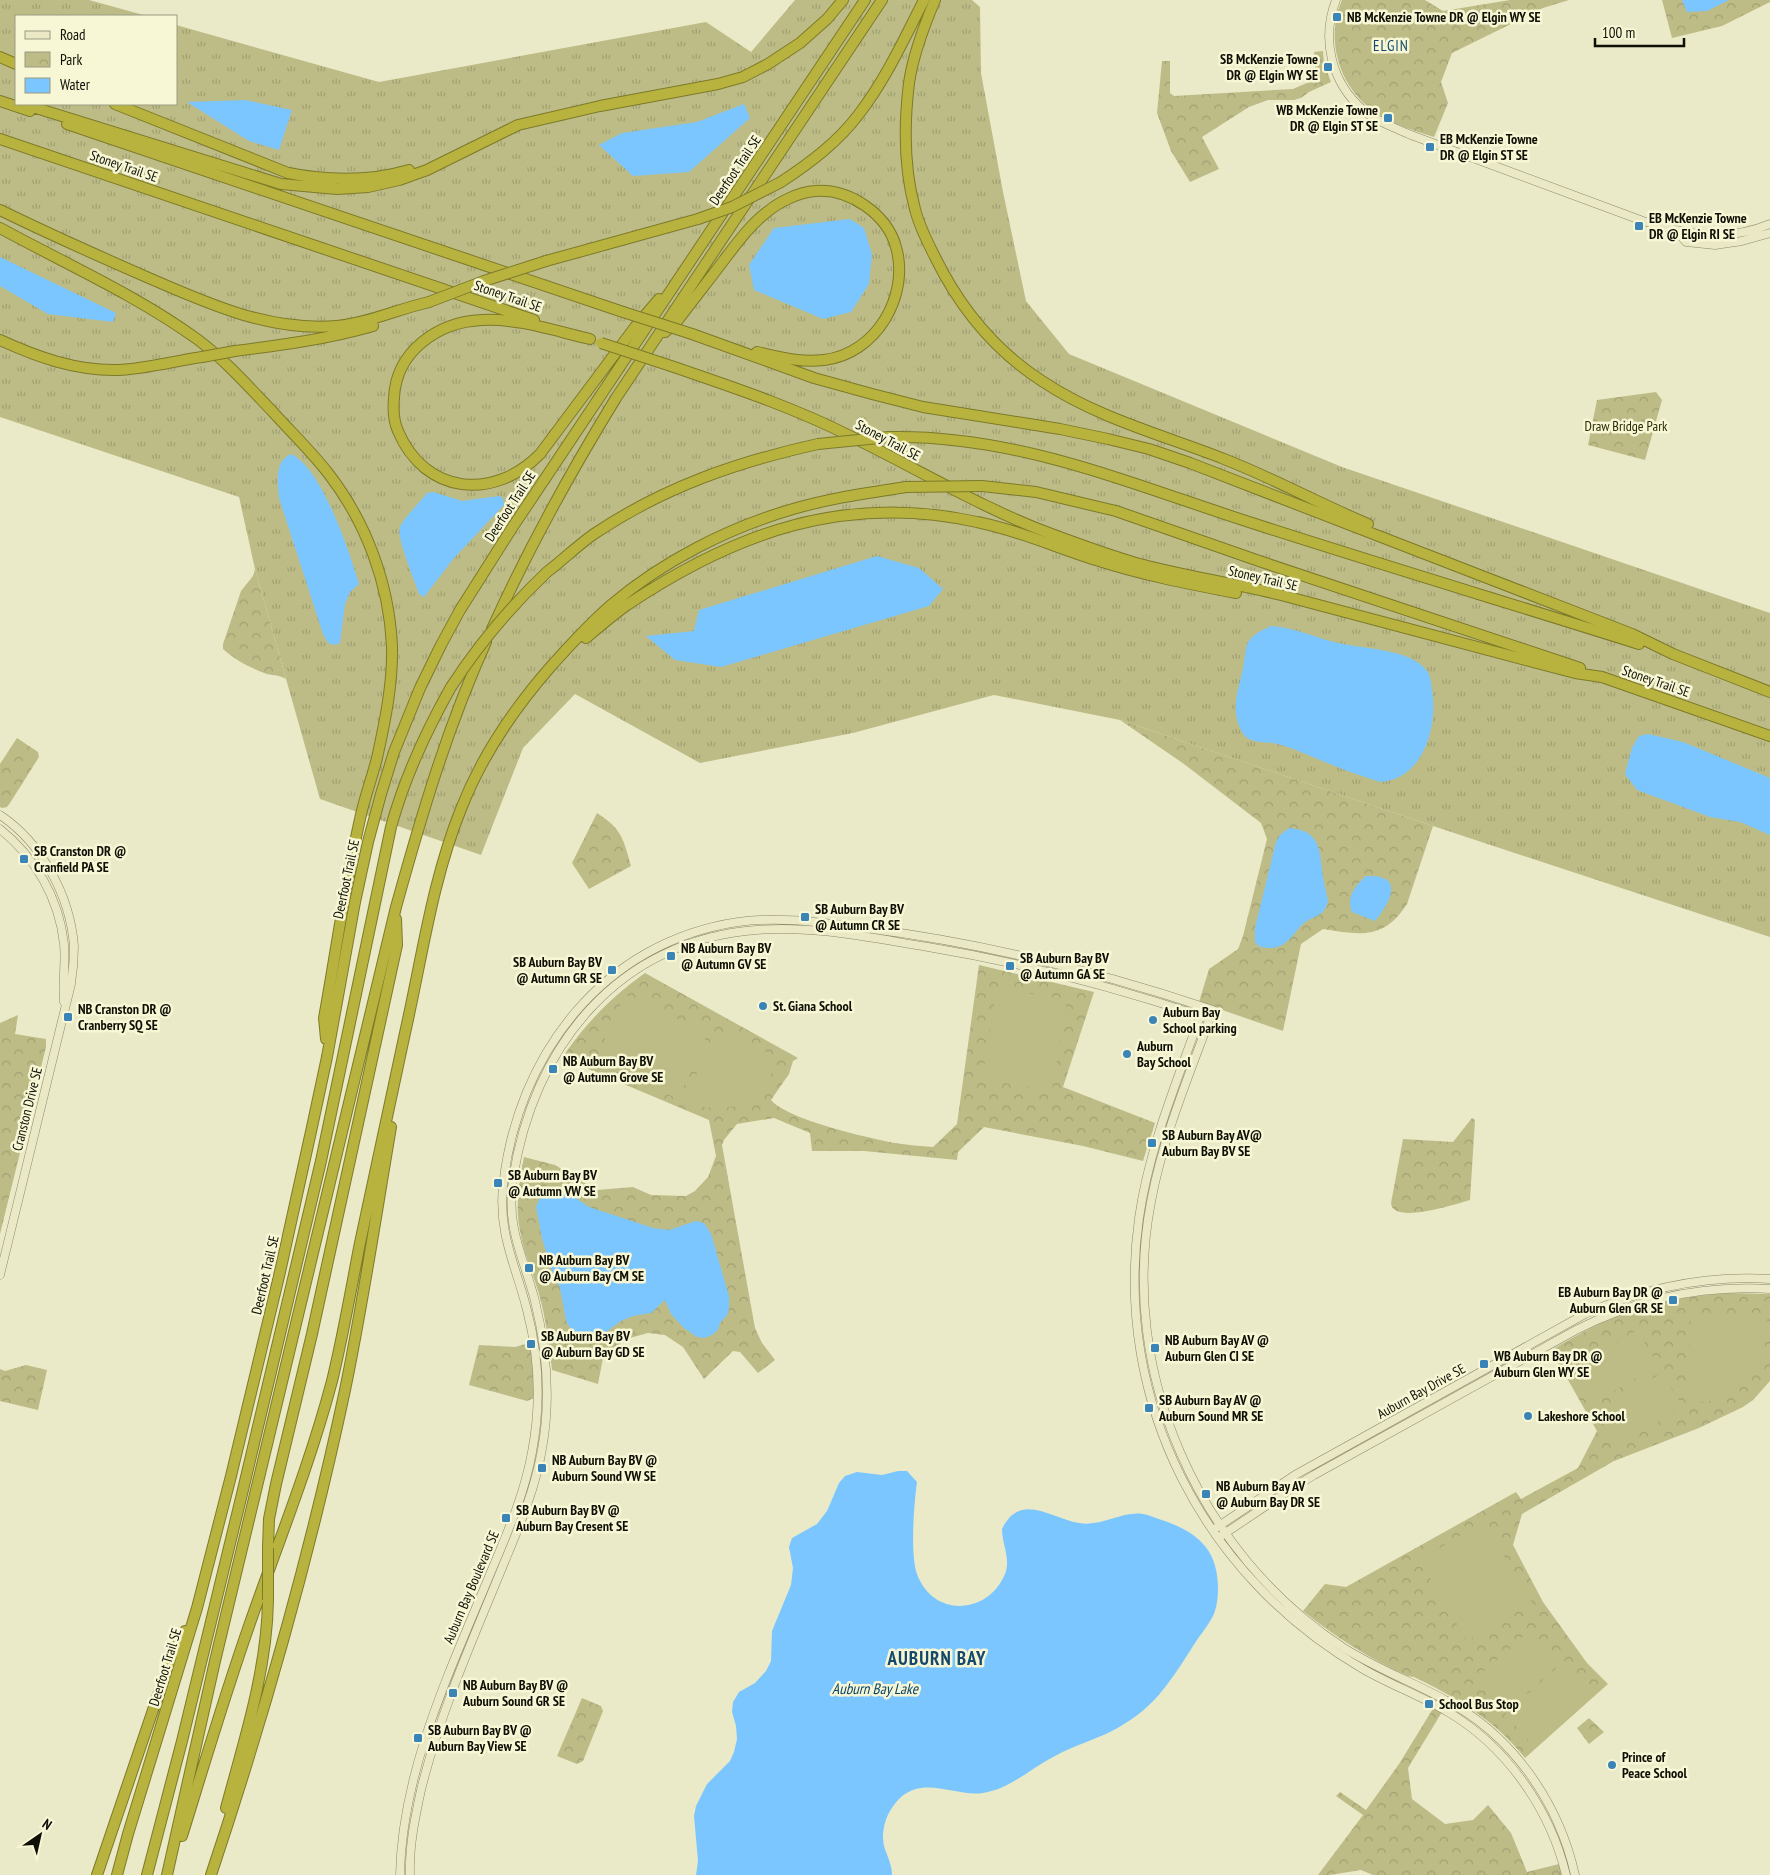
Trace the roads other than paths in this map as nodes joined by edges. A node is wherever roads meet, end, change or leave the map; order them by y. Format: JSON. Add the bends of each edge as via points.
{"nodes":[{"id":1,"x":843,"y":0,"type":"edge"},
{"id":2,"x":865,"y":0,"type":"edge"},
{"id":3,"x":882,"y":0,"type":"edge"},
{"id":4,"x":924,"y":0,"type":"edge"},
{"id":5,"x":935,"y":0,"type":"edge"},
{"id":6,"x":1336,"y":0,"type":"edge"},
{"id":7,"x":0,"y":58,"type":"edge"},
{"id":8,"x":15,"y":64,"type":"edge"},
{"id":9,"x":0,"y":100,"type":"edge"},
{"id":10,"x":15,"y":102,"type":"edge"},
{"id":11,"x":26,"y":105,"type":"edge"},
{"id":12,"x":118,"y":105,"type":"edge"},
{"id":13,"x":0,"y":139,"type":"edge"},
{"id":14,"x":471,"y":147,"type":"junction"},
{"id":15,"x":0,"y":210,"type":"edge"},
{"id":16,"x":1770,"y":224,"type":"edge"},
{"id":17,"x":0,"y":228,"type":"edge"},
{"id":18,"x":1677,"y":231,"type":"junction"},
{"id":19,"x":1770,"y":233,"type":"edge"},
{"id":20,"x":681,"y":275,"type":"junction"},
{"id":21,"x":429,"y":302,"type":"junction"},
{"id":22,"x":694,"y":335,"type":"junction"},
{"id":23,"x":590,"y":339,"type":"junction"},
{"id":24,"x":0,"y":340,"type":"edge"},
{"id":25,"x":651,"y":346,"type":"junction"},
{"id":26,"x":1432,"y":556,"type":"junction"},
{"id":27,"x":1307,"y":603,"type":"junction"},
{"id":28,"x":1673,"y":654,"type":"junction"},
{"id":29,"x":555,"y":662,"type":"junction"},
{"id":30,"x":1602,"y":676,"type":"junction"},
{"id":31,"x":1770,"y":692,"type":"edge"},
{"id":32,"x":1770,"y":736,"type":"edge"},
{"id":33,"x":0,"y":815,"type":"edge"},
{"id":34,"x":0,"y":828,"type":"edge"},
{"id":35,"x":396,"y":907,"type":"junction"},
{"id":36,"x":64,"y":1006,"type":"junction"},
{"id":37,"x":1204,"y":1007,"type":"junction"},
{"id":38,"x":1201,"y":1016,"type":"junction"},
{"id":39,"x":1210,"y":1019,"type":"junction"},
{"id":40,"x":327,"y":1057,"type":"junction"},
{"id":41,"x":400,"y":1057,"type":"junction"},
{"id":42,"x":0,"y":1275,"type":"edge"},
{"id":43,"x":1770,"y":1279,"type":"edge"},
{"id":44,"x":1770,"y":1289,"type":"edge"},
{"id":45,"x":1220,"y":1526,"type":"junction"},
{"id":46,"x":1212,"y":1531,"type":"junction"},
{"id":47,"x":1225,"y":1533,"type":"junction"},
{"id":48,"x":1218,"y":1539,"type":"junction"},
{"id":49,"x":198,"y":1608,"type":"junction"},
{"id":50,"x":97,"y":1875,"type":"edge"},
{"id":51,"x":117,"y":1875,"type":"edge"},
{"id":52,"x":147,"y":1875,"type":"edge"},
{"id":53,"x":169,"y":1875,"type":"edge"},
{"id":54,"x":211,"y":1875,"type":"edge"},
{"id":55,"x":400,"y":1875,"type":"edge"},
{"id":56,"x":410,"y":1875,"type":"edge"},
{"id":57,"x":1566,"y":1875,"type":"edge"},
{"id":58,"x":1576,"y":1875,"type":"edge"}],
"edges":[{"from":1,"to":14,"type":"highway","via":[[800,43],[743,77],[533,120]]},
{"from":2,"to":20,"type":"highway","name":"Deerfoot Trail SE"},
{"from":3,"to":25,"type":"highway","name":"Deerfoot Trail SE"},
{"from":4,"to":21,"type":"highway","bridge":true,"via":[[882,81],[858,116],[835,141],[781,182],[732,207],[698,219],[546,261]]},
{"from":5,"to":26,"type":"highway","via":[[909,82],[906,117],[909,182],[915,210],[946,280],[987,335],[1017,364],[1072,399],[1226,459],[1399,537]]},
{"from":6,"to":18,"type":"street","via":[[1328,33],[1333,66],[1342,85],[1363,110],[1411,135]]},
{"from":7,"to":8,"type":"highway"},
{"from":9,"to":10,"type":"highway"},
{"from":9,"to":22,"type":"highway","name":"Stoney Trail SE","bridge":true},
{"from":11,"to":14,"type":"highway","via":[[281,184],[320,188],[351,189],[385,184],[427,170]]},
{"from":12,"to":14,"type":"highway","via":[[253,160],[310,177],[375,178],[426,165]]},
{"from":13,"to":23,"type":"highway","name":"Stoney Trail SE"},
{"from":15,"to":21,"type":"highway","via":[[192,297],[267,323],[298,327],[338,326],[376,319]]},
{"from":16,"to":18,"type":"street","via":[[1735,234]]},
{"from":17,"to":40,"type":"highway","via":[[132,298],[217,355],[328,472],[356,514],[371,546],[388,608],[392,646],[387,708],[346,886],[324,1018]]},
{"from":18,"to":19,"type":"street","via":[[1686,242],[1715,245],[1742,242]]},
{"from":20,"to":23,"type":"highway","via":[[635,327],[540,454],[518,473],[498,482],[457,484],[438,476],[410,453],[393,414],[394,391],[400,370],[415,348],[437,331],[468,321],[494,320],[524,323]]},
{"from":20,"to":40,"type":"highway","name":"Deerfoot Trail SE","via":[[460,610],[420,688],[394,752],[368,842]]},
{"from":21,"to":24,"type":"highway","bridge":true,"via":[[343,335],[118,370],[54,362]]},
{"from":22,"to":25,"type":"highway","via":[[798,361],[826,360],[848,353],[879,328],[894,302],[899,275],[896,247],[891,235],[874,213],[841,194],[813,191],[786,200],[767,211],[746,231],[678,320]]},
{"from":22,"to":26,"type":"highway","name":"Stoney Trail SE","via":[[814,378],[899,402],[1060,429],[1148,450],[1199,466]]},
{"from":23,"to":27,"type":"highway","name":"Stoney Trail SE","bridge":true,"via":[[748,393],[825,424],[994,510],[1056,536],[1136,563]]},
{"from":25,"to":35,"type":"highway","name":"Deerfoot Trail SE","via":[[576,464],[532,543],[502,608],[438,764]]},
{"from":26,"to":28,"type":"highway","name":"Stoney Trail SE","via":[[1632,634]]},
{"from":27,"to":29,"type":"highway","via":[[1257,597],[1148,574],[1098,561],[1000,527],[956,517],[858,513],[794,525],[717,553],[679,572],[626,606]]},
{"from":27,"to":30,"type":"highway","name":"Stoney Trail SE","via":[[1575,673]]},
{"from":28,"to":31,"type":"highway","name":"Stoney Trail SE"},
{"from":28,"to":52,"type":"highway","bridge":true,"via":[[1328,548],[1051,458],[964,440],[889,436],[818,444],[746,462],[669,491],[594,535],[547,572],[503,617],[451,687],[414,758],[391,827],[321,1161]]},
{"from":29,"to":30,"type":"highway","bridge":true,"via":[[612,604],[652,575],[749,524],[847,496],[906,487],[982,486],[1036,492],[1116,511]]},
{"from":29,"to":41,"type":"highway","via":[[504,726],[462,806],[438,880]]},
{"from":30,"to":32,"type":"highway","name":"Stoney Trail SE"},
{"from":33,"to":36,"type":"street","name":"Cranston Drive SE","via":[[34,847],[64,900],[74,944],[74,963]]},
{"from":34,"to":36,"type":"street","name":"Cranston Drive SE","via":[[34,864],[55,903],[64,943]]},
{"from":35,"to":53,"type":"highway","name":"Deerfoot Trail SE","via":[[217,1652]]},
{"from":35,"to":54,"type":"highway","bridge":true,"via":[[397,945],[276,1484],[268,1548],[266,1639]]},
{"from":36,"to":42,"type":"street","name":"Cranston Drive SE"},
{"from":37,"to":38,"type":"street"},
{"from":37,"to":39,"type":"street","name":"Auburn Bay Boulevard SE","via":[[1213,1010]]},
{"from":37,"to":55,"type":"street","name":"Auburn Bay Boulevard SE","via":[[1118,980],[986,948],[883,930],[778,920],[726,924],[687,935],[644,955],[587,998],[554,1038],[533,1075],[519,1112],[508,1159],[503,1188],[504,1227],[508,1252],[528,1314],[537,1362],[538,1402],[533,1449],[518,1504],[450,1669],[429,1730],[407,1812]]},
{"from":38,"to":39,"type":"street","name":"Auburn Bay Boulevard SE"},
{"from":38,"to":46,"type":"street","via":[[1147,1174],[1136,1240],[1134,1283],[1141,1354],[1158,1421],[1177,1470]]},
{"from":38,"to":56,"type":"street","name":"Auburn Bay Boulevard SE","via":[[1116,989],[986,958],[856,936],[777,929],[724,934],[681,947],[637,970],[588,1011],[564,1040],[537,1089],[513,1181],[514,1232],[534,1297],[545,1353],[547,1406],[540,1461],[526,1510],[440,1725],[415,1819]]},
{"from":39,"to":45,"type":"street","via":[[1156,1176],[1146,1232],[1144,1307],[1150,1355],[1166,1418],[1195,1485]]},
{"from":40,"to":49,"type":"highway","name":"Deerfoot Trail SE","via":[[276,1290]]},
{"from":41,"to":53,"type":"highway","via":[[332,1379],[297,1495],[250,1621]]},
{"from":41,"to":54,"type":"highway","via":[[401,1067],[348,1370],[323,1486],[270,1692]]},
{"from":43,"to":45,"type":"street","name":"Auburn Bay Drive SE","via":[[1730,1278],[1680,1284],[1644,1292],[1594,1310],[1295,1475]]},
{"from":44,"to":47,"type":"street","name":"Auburn Bay Drive SE","via":[[1718,1288],[1667,1296],[1593,1321],[1314,1475]]},
{"from":45,"to":46,"type":"street","name":"Auburn Bay Drive SE"},
{"from":45,"to":47,"type":"street"},
{"from":46,"to":48,"type":"street"},
{"from":47,"to":48,"type":"street","name":"Auburn Bay Drive SE"},
{"from":47,"to":58,"type":"street","via":[[1257,1574],[1307,1621],[1374,1665],[1465,1712],[1510,1748],[1548,1803],[1564,1836]]},
{"from":48,"to":57,"type":"street","via":[[1263,1592],[1319,1641],[1364,1670],[1458,1718],[1499,1752],[1543,1815]]},
{"from":49,"to":50,"type":"highway","via":[[171,1657]]},
{"from":49,"to":51,"type":"highway","name":"Deerfoot Trail SE"}]}
